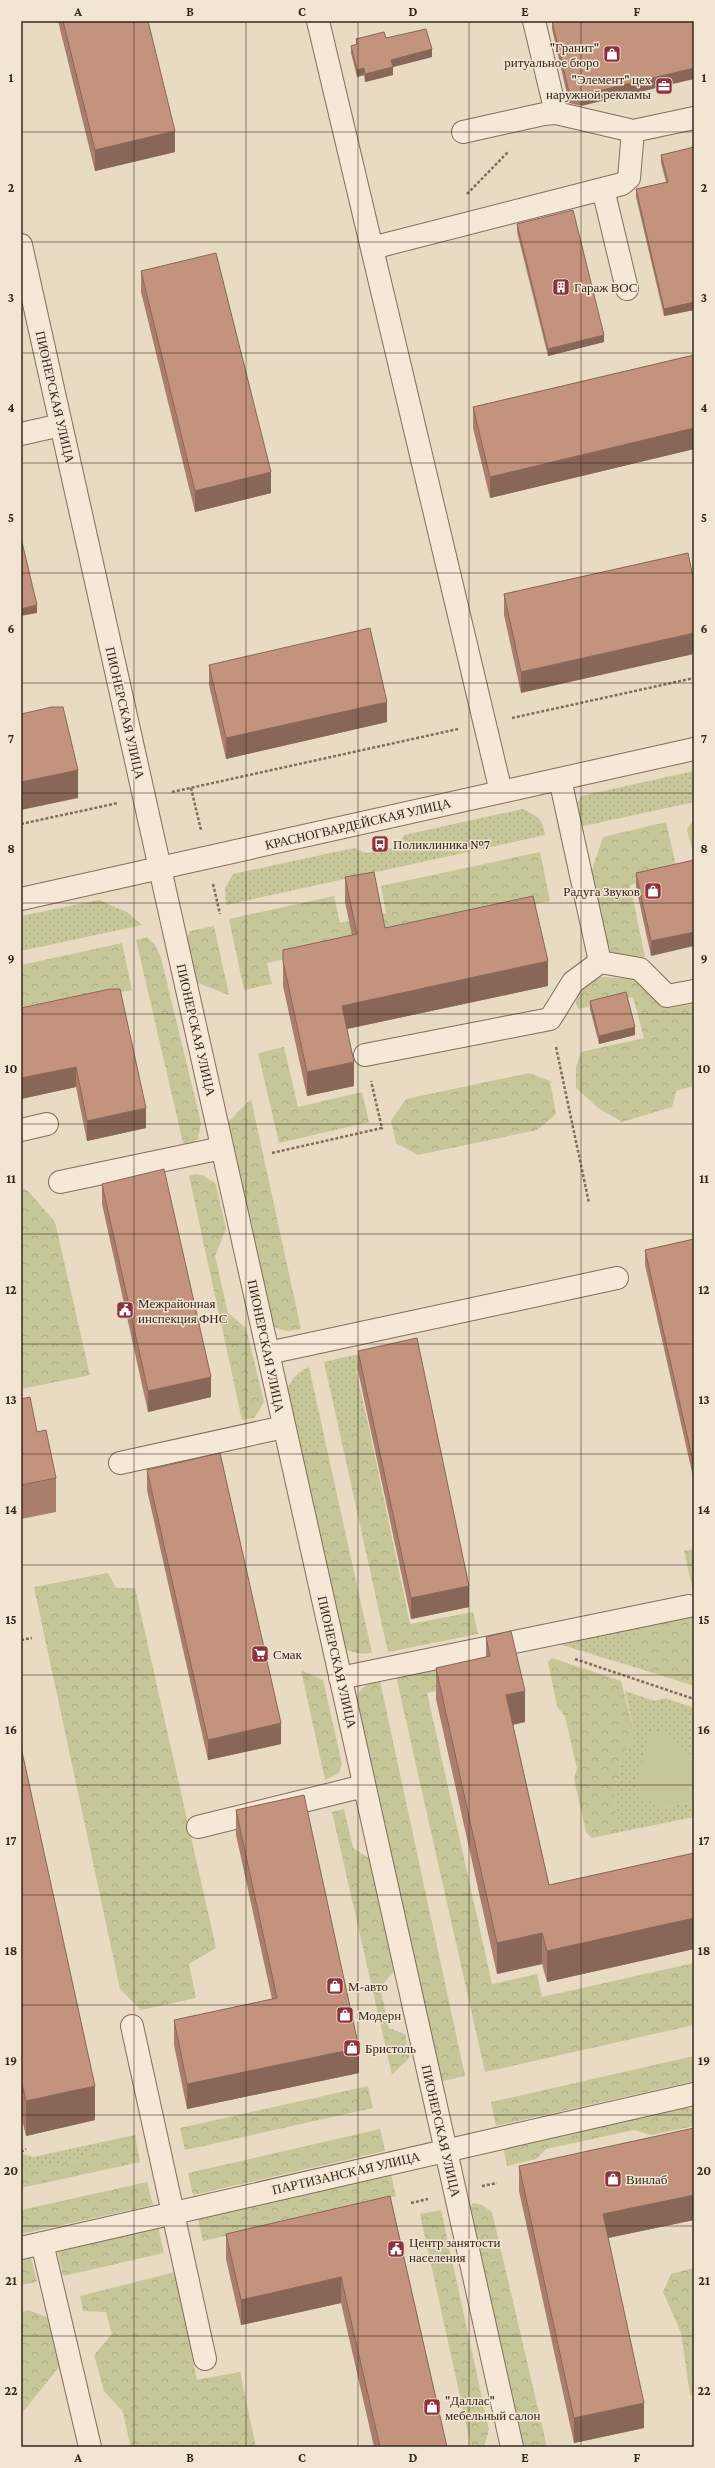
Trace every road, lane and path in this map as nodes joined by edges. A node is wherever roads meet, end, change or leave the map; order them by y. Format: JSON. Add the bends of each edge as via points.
{"nodes":[{"id":1,"x":318,"y":21,"type":"edge"},
{"id":2,"x":534,"y":22,"type":"edge"},
{"id":3,"x":556,"y":113,"type":"junction"},
{"id":4,"x":694,"y":118,"type":"edge"},
{"id":5,"x":633,"y":131,"type":"junction"},
{"id":6,"x":463,"y":132,"type":"dead end"},
{"id":7,"x":512,"y":147,"type":"dead end"},
{"id":8,"x":603,"y":189,"type":"junction"},
{"id":9,"x":451,"y":228,"type":"junction"},
{"id":10,"x":21,"y":245,"type":"edge"},
{"id":11,"x":372,"y":248,"type":"junction"},
{"id":12,"x":627,"y":289,"type":"dead end"},
{"id":13,"x":61,"y":425,"type":"junction"},
{"id":14,"x":21,"y":434,"type":"edge"},
{"id":15,"x":694,"y":678,"type":"edge"},
{"id":16,"x":485,"y":724,"type":"junction"},
{"id":17,"x":694,"y":749,"type":"edge"},
{"id":18,"x":560,"y":779,"type":"junction"},
{"id":19,"x":501,"y":792,"type":"junction"},
{"id":20,"x":144,"y":798,"type":"junction"},
{"id":21,"x":21,"y":824,"type":"edge"},
{"id":22,"x":160,"y":868,"type":"junction"},
{"id":23,"x":21,"y":899,"type":"edge"},
{"id":24,"x":600,"y":962,"type":"junction"},
{"id":25,"x":694,"y":990,"type":"edge"},
{"id":26,"x":550,"y":1019,"type":"junction"},
{"id":27,"x":366,"y":1055,"type":"joint"},
{"id":28,"x":47,"y":1124,"type":"dead end"},
{"id":29,"x":21,"y":1130,"type":"edge"},
{"id":30,"x":222,"y":1148,"type":"junction"},
{"id":31,"x":272,"y":1153,"type":"dead end"},
{"id":32,"x":60,"y":1182,"type":"dead end"},
{"id":33,"x":589,"y":1203,"type":"dead end"},
{"id":34,"x":617,"y":1278,"type":"dead end"},
{"id":35,"x":268,"y":1353,"type":"junction"},
{"id":36,"x":284,"y":1427,"type":"junction"},
{"id":37,"x":120,"y":1462,"type":"dead end"},
{"id":38,"x":689,"y":1606,"type":"dead end"},
{"id":39,"x":32,"y":1638,"type":"dead end"},
{"id":40,"x":21,"y":1640,"type":"edge"},
{"id":41,"x":568,"y":1657,"type":"dead end"},
{"id":42,"x":340,"y":1678,"type":"junction"},
{"id":43,"x":694,"y":1699,"type":"edge"},
{"id":44,"x":364,"y":1786,"type":"junction"},
{"id":45,"x":198,"y":1827,"type":"dead end"},
{"id":46,"x":132,"y":2026,"type":"dead end"},
{"id":47,"x":694,"y":2094,"type":"edge"},
{"id":48,"x":26,"y":2149,"type":"dead end"},
{"id":49,"x":445,"y":2150,"type":"junction"},
{"id":50,"x":21,"y":2152,"type":"edge"},
{"id":51,"x":173,"y":2213,"type":"junction"},
{"id":52,"x":42,"y":2243,"type":"junction"},
{"id":53,"x":21,"y":2248,"type":"edge"},
{"id":54,"x":205,"y":2359,"type":"dead end"},
{"id":55,"x":90,"y":2447,"type":"edge"},
{"id":56,"x":512,"y":2447,"type":"edge"}],
"edges":[{"from":1,"to":11,"type":"street"},
{"from":2,"to":3,"type":"street"},
{"from":3,"to":5,"type":"street"},
{"from":3,"to":6,"type":"street"},
{"from":4,"to":5,"type":"street"},
{"from":5,"to":8,"type":"street","via":[[629,178],[622,184]]},
{"from":7,"to":9,"type":"path","via":[[454,208]]},
{"from":8,"to":9,"type":"street"},
{"from":8,"to":12,"type":"street"},
{"from":9,"to":11,"type":"street"},
{"from":10,"to":13,"type":"street","name":"ПИОНЕРСКАЯ УЛИЦА"},
{"from":11,"to":16,"type":"street"},
{"from":13,"to":14,"type":"street"},
{"from":13,"to":20,"type":"street","name":"ПИОНЕРСКАЯ УЛИЦА"},
{"from":15,"to":16,"type":"path"},
{"from":16,"to":19,"type":"street"},
{"from":16,"to":20,"type":"path"},
{"from":17,"to":18,"type":"street","name":"КРАСНОГВАРДЕЙСКАЯ УЛИЦА"},
{"from":18,"to":19,"type":"street","name":"КРАСНОГВАРДЕЙСКАЯ УЛИЦА"},
{"from":18,"to":24,"type":"street"},
{"from":19,"to":22,"type":"street","name":"КРАСНОГВАРДЕЙСКАЯ УЛИЦА"},
{"from":20,"to":21,"type":"path"},
{"from":20,"to":22,"type":"street","name":"ПИОНЕРСКАЯ УЛИЦА"},
{"from":22,"to":23,"type":"street","name":"КРАСНОГВАРДЕЙСКАЯ УЛИЦА"},
{"from":22,"to":30,"type":"street","name":"ПИОНЕРСКАЯ УЛИЦА"},
{"from":24,"to":25,"type":"street","via":[[640,969],[667,996]]},
{"from":24,"to":26,"type":"street","via":[[573,982]]},
{"from":26,"to":27,"type":"street"},
{"from":26,"to":33,"type":"path"},
{"from":27,"to":31,"type":"path","via":[[382,1128]]},
{"from":28,"to":29,"type":"street"},
{"from":30,"to":32,"type":"street"},
{"from":30,"to":35,"type":"street","name":"ПИОНЕРСКАЯ УЛИЦА"},
{"from":34,"to":35,"type":"street"},
{"from":35,"to":36,"type":"street","name":"ПИОНЕРСКАЯ УЛИЦА"},
{"from":36,"to":37,"type":"street"},
{"from":36,"to":42,"type":"street","name":"ПИОНЕРСКАЯ УЛИЦА"},
{"from":38,"to":42,"type":"street"},
{"from":39,"to":40,"type":"path"},
{"from":41,"to":43,"type":"path"},
{"from":42,"to":44,"type":"street","name":"ПИОНЕРСКАЯ УЛИЦА"},
{"from":44,"to":45,"type":"street"},
{"from":44,"to":49,"type":"street","name":"ПИОНЕРСКАЯ УЛИЦА"},
{"from":46,"to":51,"type":"street"},
{"from":47,"to":49,"type":"street","name":"ПАРТИЗАНСКАЯ УЛИЦА"},
{"from":48,"to":50,"type":"path"},
{"from":49,"to":51,"type":"street","name":"ПАРТИЗАНСКАЯ УЛИЦА"},
{"from":49,"to":56,"type":"street","name":"ПИОНЕРСКАЯ УЛИЦА"},
{"from":51,"to":52,"type":"street","name":"ПАРТИЗАНСКАЯ УЛИЦА"},
{"from":51,"to":54,"type":"street"},
{"from":52,"to":53,"type":"street","name":"ПАРТИЗАНСКАЯ УЛИЦА"},
{"from":52,"to":55,"type":"street"}]}
